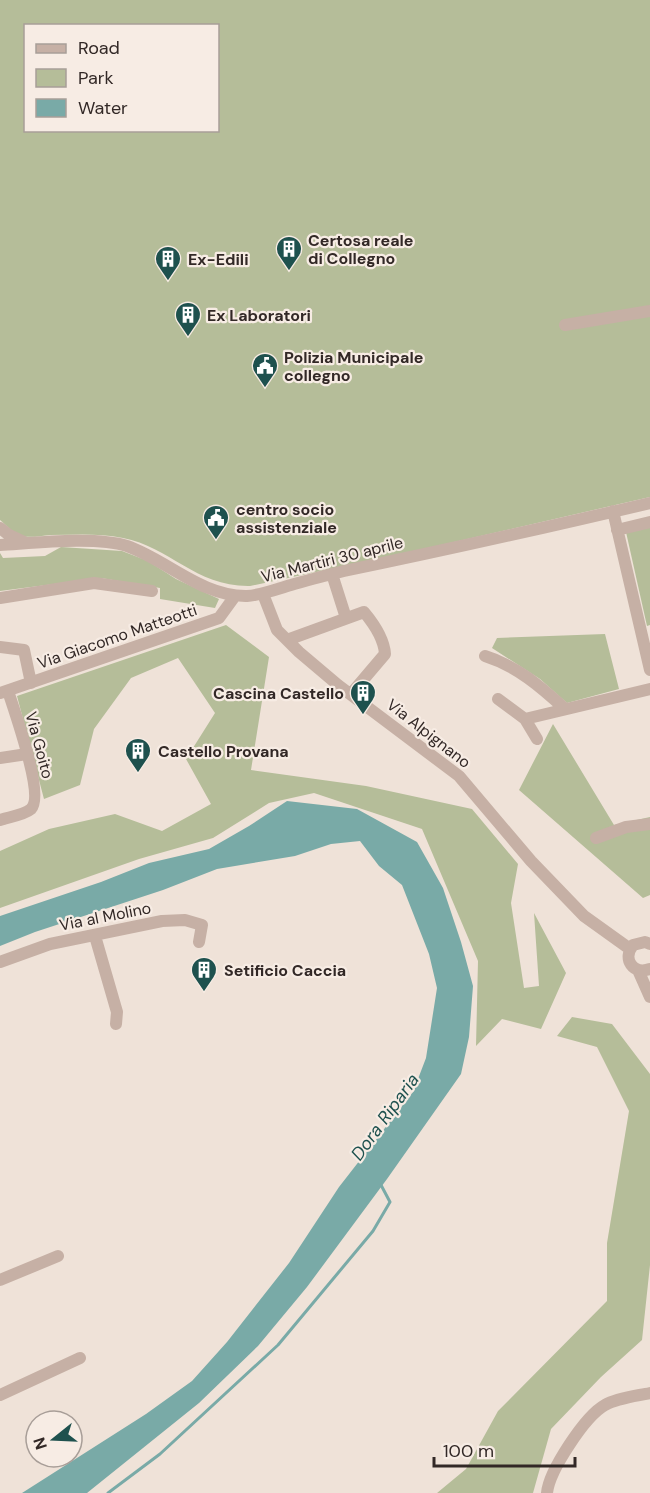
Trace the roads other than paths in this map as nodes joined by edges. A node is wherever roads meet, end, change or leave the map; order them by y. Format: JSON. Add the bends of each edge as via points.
{"nodes":[{"id":1,"x":650,"y":311,"type":"edge"},
{"id":2,"x":566,"y":325,"type":"dead end"},
{"id":3,"x":650,"y":502,"type":"edge"},
{"id":4,"x":613,"y":511,"type":"junction"},
{"id":5,"x":650,"y":522,"type":"edge"},
{"id":6,"x":0,"y":528,"type":"edge"},
{"id":7,"x":617,"y":530,"type":"junction"},
{"id":8,"x":28,"y":543,"type":"junction"},
{"id":9,"x":0,"y":545,"type":"edge"},
{"id":10,"x":332,"y":574,"type":"junction"},
{"id":11,"x":152,"y":591,"type":"dead end"},
{"id":12,"x":262,"y":594,"type":"junction"},
{"id":13,"x":235,"y":596,"type":"junction"},
{"id":14,"x":0,"y":598,"type":"edge"},
{"id":15,"x":346,"y":618,"type":"junction"},
{"id":16,"x":286,"y":640,"type":"junction"},
{"id":17,"x":0,"y":647,"type":"edge"},
{"id":18,"x":485,"y":656,"type":"dead end"},
{"id":19,"x":650,"y":670,"type":"edge"},
{"id":20,"x":31,"y":683,"type":"junction"},
{"id":21,"x":650,"y":689,"type":"edge"},
{"id":22,"x":4,"y":692,"type":"edge"},
{"id":23,"x":351,"y":694,"type":"junction"},
{"id":24,"x":498,"y":699,"type":"dead end"},
{"id":25,"x":565,"y":709,"type":"junction"},
{"id":26,"x":525,"y":719,"type":"junction"},
{"id":27,"x":537,"y":739,"type":"dead end"},
{"id":28,"x":27,"y":754,"type":"junction"},
{"id":29,"x":0,"y":758,"type":"edge"},
{"id":30,"x":0,"y":820,"type":"edge"},
{"id":31,"x":650,"y":824,"type":"edge"},
{"id":32,"x":596,"y":838,"type":"dead end"},
{"id":33,"x":94,"y":936,"type":"junction"},
{"id":34,"x":199,"y":942,"type":"dead end"},
{"id":35,"x":650,"y":944,"type":"edge"},
{"id":36,"x":630,"y":949,"type":"junction"},
{"id":37,"x":0,"y":962,"type":"edge"},
{"id":38,"x":644,"y":970,"type":"edge"},
{"id":39,"x":650,"y":997,"type":"edge"},
{"id":40,"x":116,"y":1024,"type":"dead end"},
{"id":41,"x":58,"y":1256,"type":"dead end"},
{"id":42,"x":0,"y":1280,"type":"edge"},
{"id":43,"x":80,"y":1358,"type":"dead end"},
{"id":44,"x":650,"y":1393,"type":"edge"},
{"id":45,"x":0,"y":1395,"type":"edge"},
{"id":46,"x":547,"y":1493,"type":"edge"}],
"edges":[{"from":1,"to":2,"type":"street"},
{"from":3,"to":4,"type":"street","name":"Via Martiri 30 aprile"},
{"from":4,"to":7,"type":"street"},
{"from":4,"to":10,"type":"street","name":"Via Martiri 30 aprile"},
{"from":5,"to":7,"type":"street"},
{"from":6,"to":8,"type":"street","name":"Via Martiri 30 aprile"},
{"from":7,"to":19,"type":"street"},
{"from":8,"to":9,"type":"street","name":"Via Martiri 30 aprile"},
{"from":8,"to":13,"type":"street","name":"Via Martiri 30 aprile","via":[[102,541],[124,545],[210,589]]},
{"from":10,"to":12,"type":"street","name":"Via Martiri 30 aprile"},
{"from":10,"to":15,"type":"street"},
{"from":11,"to":14,"type":"street","via":[[94,583]]},
{"from":12,"to":13,"type":"street","name":"Via Martiri 30 aprile"},
{"from":12,"to":16,"type":"street","name":"Via Alpignano","via":[[277,630]]},
{"from":13,"to":20,"type":"street","name":"Via Giacomo Matteotti","via":[[219,618]]},
{"from":15,"to":16,"type":"street"},
{"from":15,"to":23,"type":"street","via":[[364,612],[385,648],[385,654]]},
{"from":16,"to":23,"type":"street","name":"Via Alpignano"},
{"from":17,"to":20,"type":"street","via":[[24,650]]},
{"from":18,"to":25,"type":"street","via":[[517,670]]},
{"from":20,"to":22,"type":"street","name":"Via Giacomo Matteotti"},
{"from":21,"to":25,"type":"street"},
{"from":22,"to":28,"type":"street","name":"Via Goito"},
{"from":23,"to":36,"type":"street","name":"Via Alpignano","via":[[459,776],[584,916]]},
{"from":24,"to":26,"type":"street"},
{"from":25,"to":26,"type":"street"},
{"from":26,"to":27,"type":"street"},
{"from":28,"to":29,"type":"street"},
{"from":28,"to":30,"type":"street","name":"Via Goito","via":[[35,794],[31,810]]},
{"from":31,"to":32,"type":"street","via":[[626,827]]},
{"from":33,"to":34,"type":"street","name":"Via al Molino","via":[[185,920],[202,926]]},
{"from":33,"to":37,"type":"street","name":"Via al Molino","via":[[50,944]]},
{"from":33,"to":40,"type":"street","via":[[117,1012]]},
{"from":35,"to":36,"type":"street","via":[[638,943]]},
{"from":36,"to":38,"type":"street","via":[[629,962]]},
{"from":38,"to":39,"type":"street"},
{"from":41,"to":42,"type":"street"},
{"from":43,"to":45,"type":"street"},
{"from":44,"to":46,"type":"street","via":[[606,1404],[594,1413],[556,1467]]}]}
